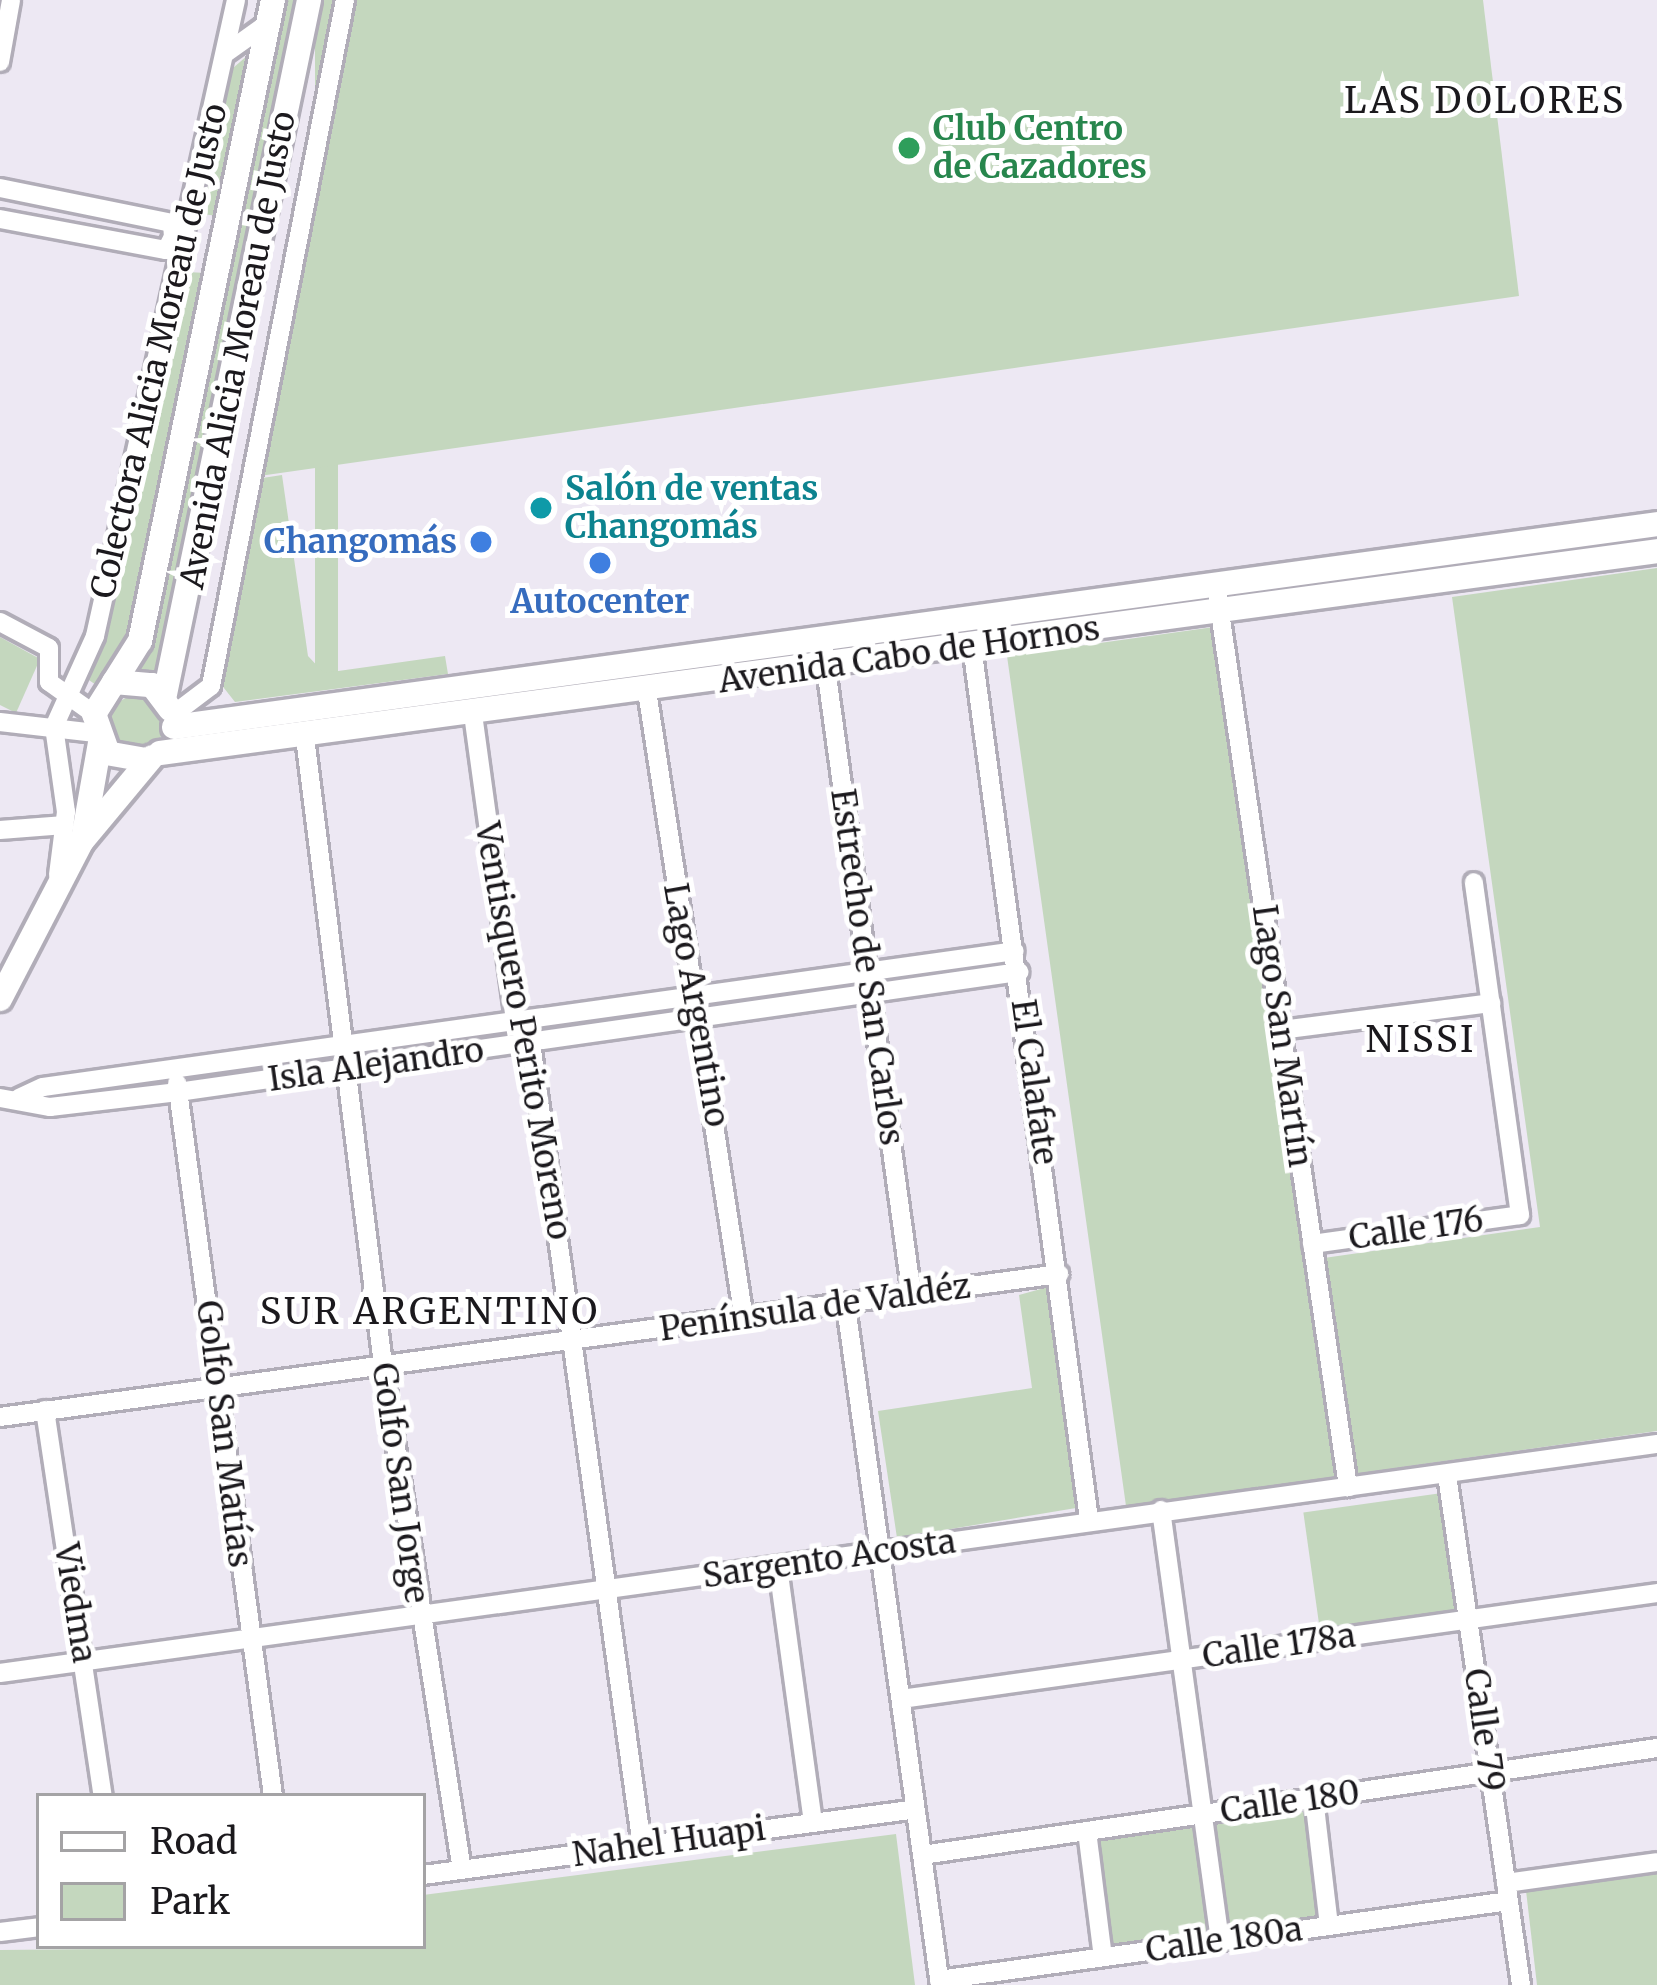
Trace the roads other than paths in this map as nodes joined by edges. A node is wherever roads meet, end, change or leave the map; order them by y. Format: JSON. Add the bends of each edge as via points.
{"nodes":[{"id":1,"x":11,"y":0,"type":"edge"},
{"id":2,"x":236,"y":0,"type":"edge"},
{"id":3,"x":309,"y":0,"type":"edge"},
{"id":4,"x":345,"y":0,"type":"edge"},
{"id":5,"x":270,"y":11,"type":"edge"},
{"id":6,"x":226,"y":53,"type":"junction"},
{"id":7,"x":0,"y":62,"type":"edge"},
{"id":8,"x":0,"y":188,"type":"edge"},
{"id":9,"x":0,"y":219,"type":"edge"},
{"id":10,"x":179,"y":238,"type":"junction"},
{"id":11,"x":221,"y":246,"type":"junction"},
{"id":12,"x":1657,"y":524,"type":"edge"},
{"id":13,"x":1657,"y":551,"type":"edge"},
{"id":14,"x":1216,"y":585,"type":"junction"},
{"id":15,"x":1220,"y":612,"type":"junction"},
{"id":16,"x":0,"y":622,"type":"edge"},
{"id":17,"x":822,"y":639,"type":"junction"},
{"id":18,"x":972,"y":646,"type":"junction"},
{"id":19,"x":826,"y":666,"type":"junction"},
{"id":20,"x":114,"y":682,"type":"junction"},
{"id":21,"x":647,"y":691,"type":"junction"},
{"id":22,"x":67,"y":697,"type":"junction"},
{"id":23,"x":171,"y":714,"type":"junction"},
{"id":24,"x":472,"y":715,"type":"junction"},
{"id":25,"x":0,"y":722,"type":"edge"},
{"id":26,"x":54,"y":727,"type":"junction"},
{"id":27,"x":96,"y":730,"type":"junction"},
{"id":28,"x":305,"y":737,"type":"junction"},
{"id":29,"x":153,"y":756,"type":"junction"},
{"id":30,"x":0,"y":830,"type":"edge"},
{"id":31,"x":74,"y":833,"type":"junction"},
{"id":32,"x":1474,"y":882,"type":"dead end"},
{"id":33,"x":1015,"y":951,"type":"junction"},
{"id":34,"x":1018,"y":972,"type":"junction"},
{"id":35,"x":869,"y":986,"type":"junction"},
{"id":36,"x":0,"y":999,"type":"edge"},
{"id":37,"x":692,"y":999,"type":"junction"},
{"id":38,"x":1491,"y":1004,"type":"junction"},
{"id":39,"x":702,"y":1019,"type":"junction"},
{"id":40,"x":515,"y":1022,"type":"junction"},
{"id":41,"x":1281,"y":1030,"type":"junction"},
{"id":42,"x":531,"y":1043,"type":"junction"},
{"id":43,"x":341,"y":1049,"type":"junction"},
{"id":44,"x":344,"y":1070,"type":"junction"},
{"id":45,"x":177,"y":1082,"type":"junction"},
{"id":46,"x":9,"y":1098,"type":"edge"},
{"id":47,"x":1312,"y":1244,"type":"junction"},
{"id":48,"x":1059,"y":1274,"type":"junction"},
{"id":49,"x":912,"y":1296,"type":"junction"},
{"id":50,"x":846,"y":1306,"type":"junction"},
{"id":51,"x":744,"y":1319,"type":"junction"},
{"id":52,"x":573,"y":1342,"type":"junction"},
{"id":53,"x":383,"y":1364,"type":"junction"},
{"id":54,"x":218,"y":1384,"type":"junction"},
{"id":55,"x":45,"y":1410,"type":"junction"},
{"id":56,"x":0,"y":1417,"type":"edge"},
{"id":57,"x":1657,"y":1444,"type":"edge"},
{"id":58,"x":1448,"y":1475,"type":"junction"},
{"id":59,"x":1348,"y":1487,"type":"junction"},
{"id":60,"x":1161,"y":1510,"type":"junction"},
{"id":61,"x":1089,"y":1519,"type":"junction"},
{"id":62,"x":880,"y":1553,"type":"junction"},
{"id":63,"x":778,"y":1568,"type":"junction"},
{"id":64,"x":607,"y":1591,"type":"junction"},
{"id":65,"x":1657,"y":1593,"type":"edge"},
{"id":66,"x":418,"y":1616,"type":"junction"},
{"id":67,"x":1468,"y":1619,"type":"junction"},
{"id":68,"x":250,"y":1639,"type":"junction"},
{"id":69,"x":1181,"y":1659,"type":"junction"},
{"id":70,"x":84,"y":1661,"type":"junction"},
{"id":71,"x":0,"y":1673,"type":"edge"},
{"id":72,"x":901,"y":1699,"type":"junction"},
{"id":73,"x":1657,"y":1748,"type":"edge"},
{"id":74,"x":1490,"y":1773,"type":"junction"},
{"id":75,"x":103,"y":1793,"type":"edge"},
{"id":76,"x":273,"y":1793,"type":"edge"},
{"id":77,"x":1314,"y":1798,"type":"junction"},
{"id":78,"x":916,"y":1809,"type":"junction"},
{"id":79,"x":1203,"y":1814,"type":"junction"},
{"id":80,"x":813,"y":1823,"type":"junction"},
{"id":81,"x":1087,"y":1831,"type":"junction"},
{"id":82,"x":642,"y":1846,"type":"junction"},
{"id":83,"x":922,"y":1855,"type":"junction"},
{"id":84,"x":1657,"y":1862,"type":"edge"},
{"id":85,"x":462,"y":1870,"type":"junction"},
{"id":86,"x":426,"y":1875,"type":"edge"},
{"id":87,"x":1508,"y":1892,"type":"junction"},
{"id":88,"x":1329,"y":1925,"type":"junction"},
{"id":89,"x":36,"y":1927,"type":"edge"},
{"id":90,"x":0,"y":1932,"type":"edge"},
{"id":91,"x":1220,"y":1940,"type":"junction"},
{"id":92,"x":1103,"y":1957,"type":"junction"},
{"id":93,"x":940,"y":1983,"type":"edge"},
{"id":94,"x":1521,"y":1985,"type":"edge"}],
"edges":[{"from":1,"to":7,"type":"street"},
{"from":2,"to":6,"type":"street","name":"Colectora Alicia Moreau de Justo"},
{"from":3,"to":23,"type":"main road","name":"Avenida Alicia Moreau de Justo"},
{"from":4,"to":23,"type":"street","via":[[211,686]]},
{"from":5,"to":6,"type":"street"},
{"from":5,"to":11,"type":"main road","name":"Avenida Alicia Moreau de Justo"},
{"from":6,"to":10,"type":"street","name":"Colectora Alicia Moreau de Justo"},
{"from":8,"to":10,"type":"street","via":[[172,223]]},
{"from":9,"to":10,"type":"street","via":[[166,250]]},
{"from":10,"to":11,"type":"street"},
{"from":10,"to":22,"type":"street","name":"Colectora Alicia Moreau de Justo","via":[[95,635]]},
{"from":11,"to":20,"type":"main road","name":"Avenida Alicia Moreau de Justo","via":[[140,641]]},
{"from":12,"to":14,"type":"main road","name":"Avenida Cabo de Hornos"},
{"from":13,"to":15,"type":"main road","name":"Avenida Cabo de Hornos"},
{"from":14,"to":15,"type":"street","name":"Lago San Martín"},
{"from":14,"to":17,"type":"main road","name":"Avenida Cabo de Hornos"},
{"from":15,"to":18,"type":"main road","name":"Avenida Cabo de Hornos"},
{"from":15,"to":41,"type":"street","name":"Lago San Martín"},
{"from":16,"to":22,"type":"street","via":[[49,648],[49,682]]},
{"from":17,"to":19,"type":"street","name":"Estrecho de San Carlos"},
{"from":17,"to":23,"type":"main road","name":"Avenida Cabo de Hornos"},
{"from":18,"to":19,"type":"main road","name":"Avenida Cabo de Hornos"},
{"from":18,"to":33,"type":"street","name":"El Calafate"},
{"from":19,"to":21,"type":"main road","name":"Avenida Cabo de Hornos"},
{"from":19,"to":35,"type":"street","name":"Estrecho de San Carlos"},
{"from":20,"to":23,"type":"main road","via":[[152,685]]},
{"from":20,"to":27,"type":"main road","name":"Avenida Alicia Moreau de Justo"},
{"from":21,"to":24,"type":"main road","name":"Avenida Cabo de Hornos"},
{"from":21,"to":37,"type":"street","name":"Lago Argentino"},
{"from":22,"to":26,"type":"street","name":"Colectora Alicia Moreau de Justo"},
{"from":22,"to":27,"type":"street"},
{"from":23,"to":29,"type":"main road","name":"Avenida Alicia Moreau de Justo"},
{"from":24,"to":28,"type":"main road","name":"Avenida Cabo de Hornos"},
{"from":24,"to":40,"type":"street","name":"Ventisquero Perito Moreno"},
{"from":25,"to":26,"type":"street"},
{"from":26,"to":27,"type":"street"},
{"from":26,"to":31,"type":"street"},
{"from":27,"to":29,"type":"main road","via":[[120,759]]},
{"from":27,"to":31,"type":"main road","name":"Avenida Alicia Moreau de Justo"},
{"from":28,"to":29,"type":"main road","name":"Avenida Cabo de Hornos"},
{"from":28,"to":43,"type":"street","name":"Golfo San Jorge"},
{"from":29,"to":31,"type":"main road","name":"Avenida Alicia Moreau de Justo"},
{"from":30,"to":31,"type":"street"},
{"from":31,"to":36,"type":"main road","name":"Avenida Alicia Moreau de Justo","via":[[52,900]]},
{"from":32,"to":38,"type":"street"},
{"from":33,"to":34,"type":"street","name":"El Calafate"},
{"from":33,"to":35,"type":"street","name":"Isla Alejandro"},
{"from":34,"to":35,"type":"street","name":"Isla Alejandro"},
{"from":34,"to":48,"type":"street","name":"El Calafate"},
{"from":35,"to":37,"type":"street","name":"Isla Alejandro"},
{"from":35,"to":39,"type":"street","name":"Isla Alejandro"},
{"from":35,"to":49,"type":"street","name":"Estrecho de San Carlos"},
{"from":37,"to":39,"type":"street","name":"Lago Argentino"},
{"from":37,"to":40,"type":"street","name":"Isla Alejandro"},
{"from":38,"to":41,"type":"street"},
{"from":38,"to":47,"type":"street","name":"Calle 176","via":[[1520,1215]]},
{"from":39,"to":42,"type":"street","name":"Isla Alejandro"},
{"from":39,"to":51,"type":"street","name":"Lago Argentino"},
{"from":40,"to":42,"type":"street","name":"Ventisquero Perito Moreno"},
{"from":40,"to":43,"type":"street","name":"Isla Alejandro"},
{"from":41,"to":47,"type":"street","name":"Lago San Martín"},
{"from":42,"to":44,"type":"street","name":"Isla Alejandro"},
{"from":42,"to":52,"type":"street","name":"Ventisquero Perito Moreno"},
{"from":43,"to":44,"type":"street","name":"Golfo San Jorge"},
{"from":43,"to":45,"type":"street","name":"Isla Alejandro"},
{"from":44,"to":45,"type":"street","name":"Isla Alejandro"},
{"from":44,"to":53,"type":"street","name":"Golfo San Jorge"},
{"from":45,"to":46,"type":"street","name":"Isla Alejandro","via":[[43,1088]]},
{"from":45,"to":54,"type":"street","name":"Golfo San Matías"},
{"from":47,"to":59,"type":"street","name":"Lago San Martín"},
{"from":48,"to":49,"type":"street","name":"Península de Valdéz"},
{"from":48,"to":61,"type":"street","name":"El Calafate"},
{"from":49,"to":50,"type":"street","name":"Península de Valdéz"},
{"from":50,"to":51,"type":"street","name":"Península de Valdéz"},
{"from":50,"to":62,"type":"street"},
{"from":51,"to":52,"type":"street","name":"Península de Valdéz"},
{"from":52,"to":53,"type":"street","name":"Península de Valdéz"},
{"from":52,"to":64,"type":"street","name":"Ventisquero Perito Moreno"},
{"from":53,"to":54,"type":"street","name":"Península de Valdéz"},
{"from":53,"to":66,"type":"street","name":"Golfo San Jorge"},
{"from":54,"to":55,"type":"street","name":"Península de Valdéz"},
{"from":54,"to":68,"type":"street","name":"Golfo San Matías"},
{"from":55,"to":56,"type":"street","name":"Península de Valdéz"},
{"from":55,"to":70,"type":"street","name":"Viedma"},
{"from":57,"to":58,"type":"street","name":"Sargento Acosta"},
{"from":58,"to":59,"type":"street","name":"Sargento Acosta"},
{"from":58,"to":67,"type":"street","name":"Calle 79"},
{"from":59,"to":60,"type":"street","name":"Sargento Acosta"},
{"from":60,"to":61,"type":"street","name":"Sargento Acosta"},
{"from":60,"to":69,"type":"street"},
{"from":61,"to":62,"type":"street","name":"Sargento Acosta"},
{"from":62,"to":63,"type":"street","name":"Sargento Acosta"},
{"from":62,"to":72,"type":"street"},
{"from":63,"to":64,"type":"street","name":"Sargento Acosta"},
{"from":63,"to":80,"type":"street"},
{"from":64,"to":66,"type":"street","name":"Sargento Acosta"},
{"from":64,"to":82,"type":"street","name":"Ventisquero Perito Moreno"},
{"from":65,"to":67,"type":"street","name":"Calle 178a"},
{"from":66,"to":68,"type":"street","name":"Sargento Acosta"},
{"from":66,"to":85,"type":"street","name":"Golfo San Jorge"},
{"from":67,"to":69,"type":"street","name":"Calle 178a"},
{"from":67,"to":74,"type":"street","name":"Calle 79"},
{"from":68,"to":70,"type":"street","name":"Sargento Acosta"},
{"from":68,"to":76,"type":"street","name":"Golfo San Matías"},
{"from":69,"to":72,"type":"street","name":"Calle 178a"},
{"from":69,"to":79,"type":"street"},
{"from":70,"to":71,"type":"street","name":"Sargento Acosta"},
{"from":70,"to":75,"type":"street","name":"Viedma"},
{"from":72,"to":78,"type":"street"},
{"from":73,"to":74,"type":"street","name":"Calle 180"},
{"from":74,"to":77,"type":"street","name":"Calle 180"},
{"from":74,"to":87,"type":"street","name":"Calle 79"},
{"from":77,"to":79,"type":"street","name":"Calle 180"},
{"from":77,"to":88,"type":"street"},
{"from":78,"to":80,"type":"street","name":"Nahel Huapi"},
{"from":78,"to":83,"type":"street"},
{"from":79,"to":81,"type":"street","name":"Calle 180"},
{"from":79,"to":91,"type":"street"},
{"from":80,"to":82,"type":"street","name":"Nahel Huapi"},
{"from":81,"to":83,"type":"street","name":"Calle 180"},
{"from":81,"to":92,"type":"street"},
{"from":82,"to":85,"type":"street","name":"Nahel Huapi"},
{"from":83,"to":93,"type":"street"},
{"from":84,"to":87,"type":"street","name":"Calle 180a"},
{"from":85,"to":86,"type":"street","name":"Nahel Huapi"},
{"from":87,"to":88,"type":"street","name":"Calle 180a"},
{"from":87,"to":94,"type":"street","name":"Calle 79"},
{"from":88,"to":91,"type":"street","name":"Calle 180a"},
{"from":89,"to":90,"type":"street"},
{"from":91,"to":92,"type":"street","name":"Calle 180a"},
{"from":92,"to":93,"type":"street","name":"Calle 180a"}]}
